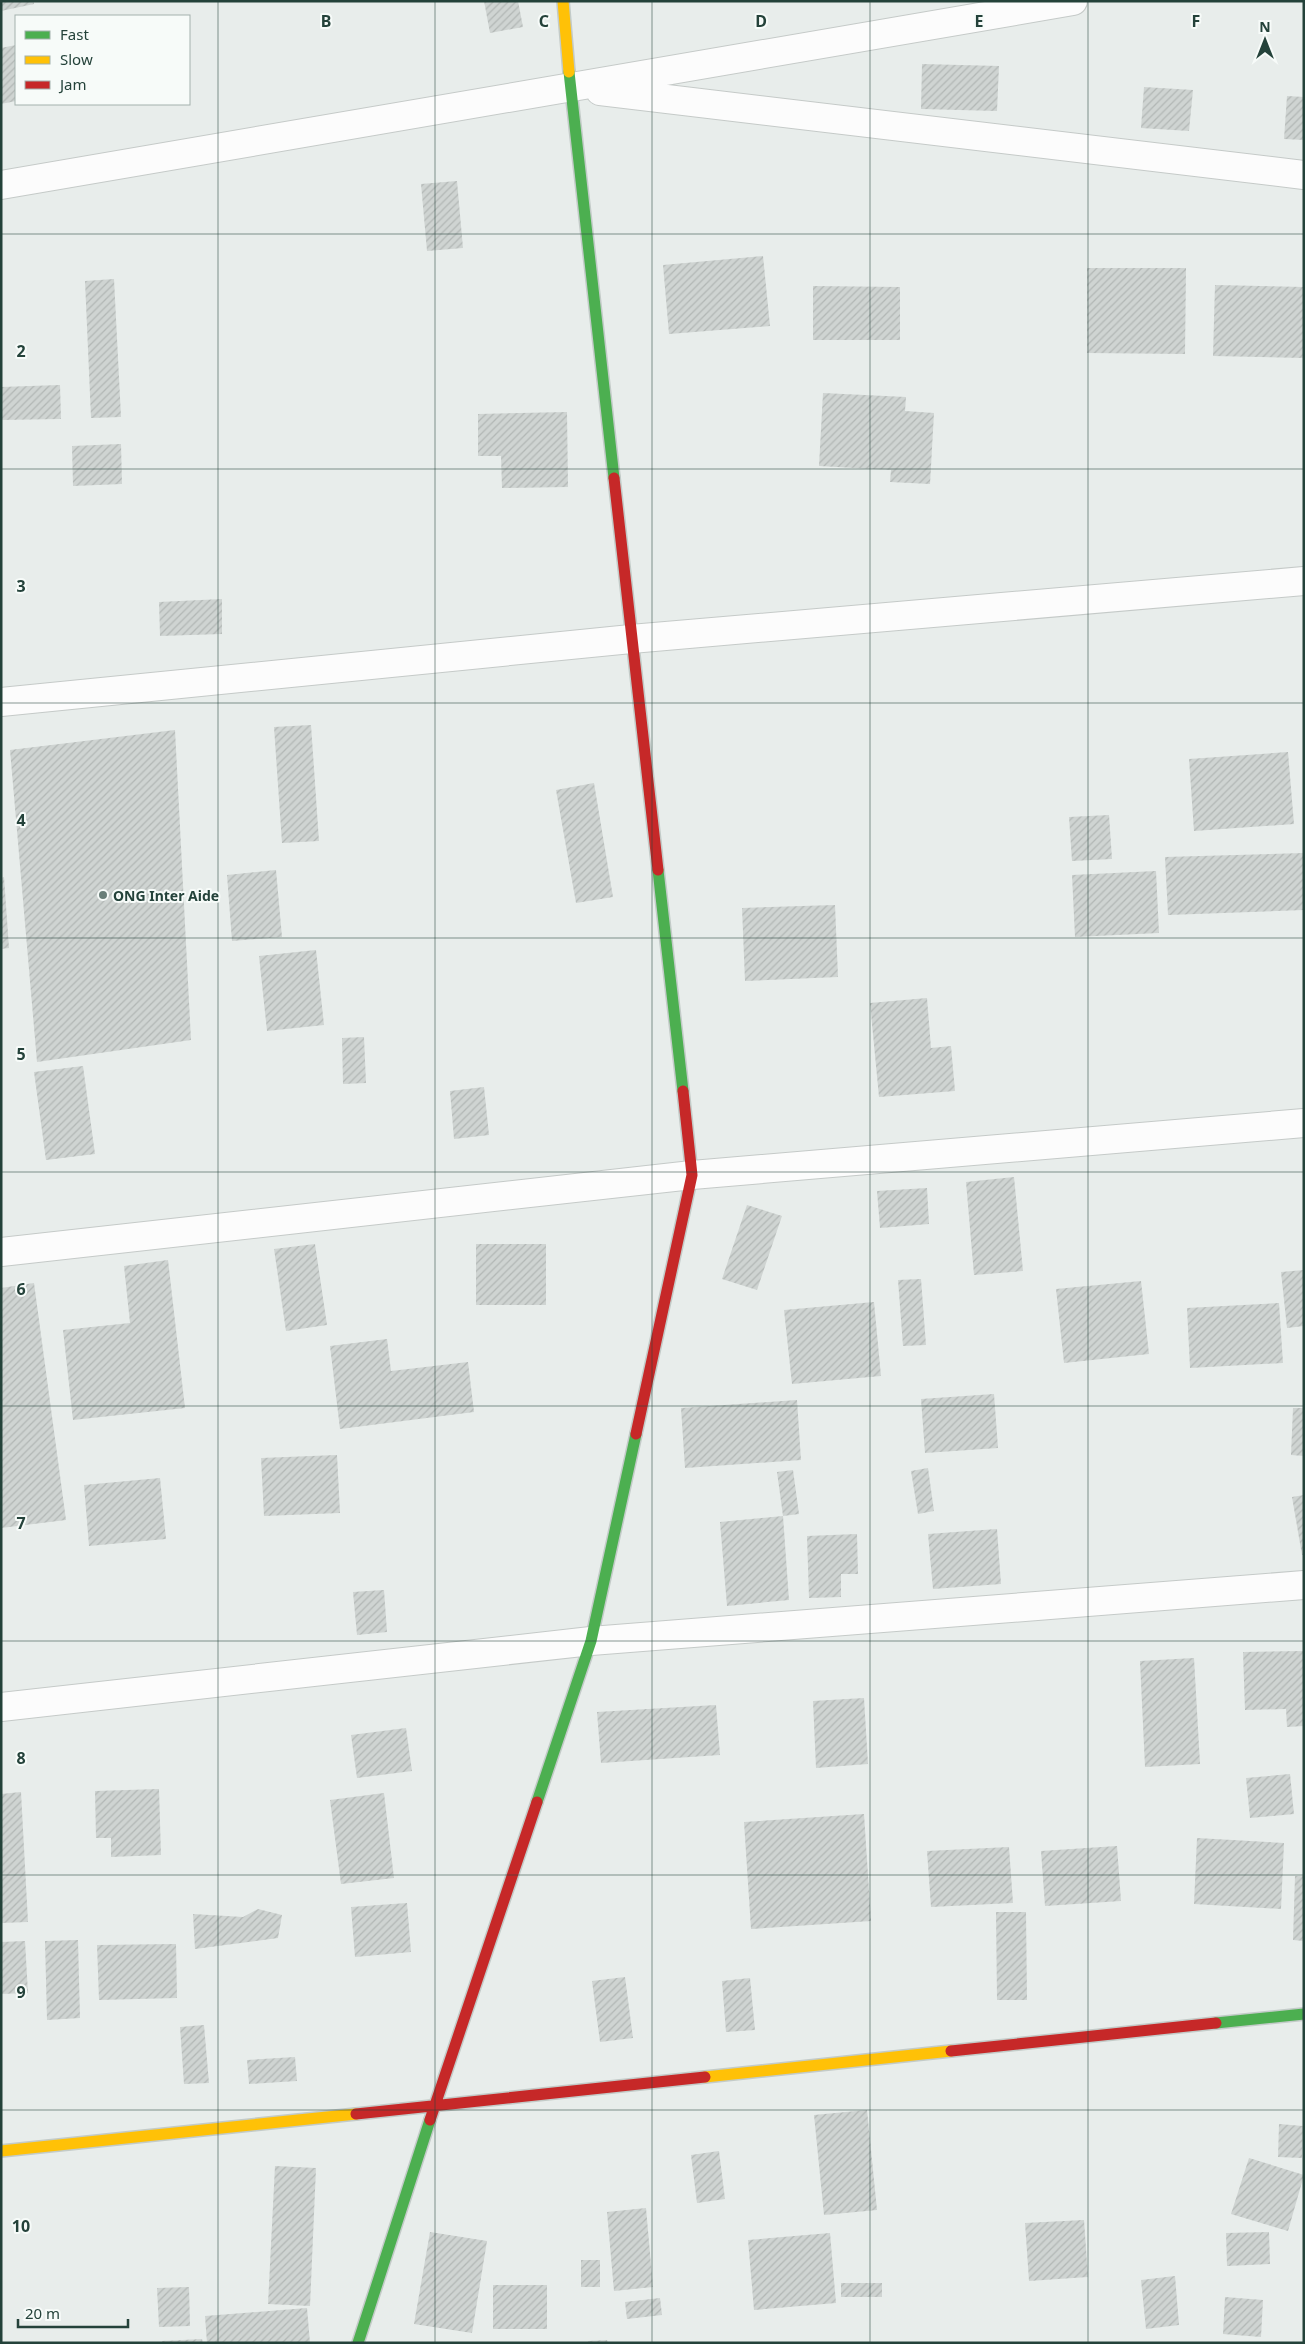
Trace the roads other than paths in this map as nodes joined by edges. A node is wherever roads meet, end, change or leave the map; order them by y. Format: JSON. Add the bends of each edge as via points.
{"nodes":[{"id":1,"x":563,"y":1,"type":"edge"},
{"id":2,"x":1074,"y":1,"type":"edge"},
{"id":3,"x":570,"y":88,"type":"junction"},
{"id":4,"x":1304,"y":175,"type":"edge"},
{"id":5,"x":1,"y":185,"type":"edge"},
{"id":6,"x":1304,"y":581,"type":"edge"},
{"id":7,"x":631,"y":639,"type":"junction"},
{"id":8,"x":1,"y":702,"type":"edge"},
{"id":9,"x":1304,"y":1124,"type":"edge"},
{"id":10,"x":692,"y":1175,"type":"junction"},
{"id":11,"x":1,"y":1252,"type":"edge"},
{"id":12,"x":1304,"y":1585,"type":"edge"},
{"id":13,"x":591,"y":1642,"type":"junction"},
{"id":14,"x":1,"y":1708,"type":"edge"},
{"id":15,"x":1304,"y":2014,"type":"edge"},
{"id":16,"x":435,"y":2104,"type":"junction"},
{"id":17,"x":1,"y":2151,"type":"edge"},
{"id":18,"x":358,"y":2343,"type":"edge"}],
"edges":[{"from":1,"to":3,"type":"street"},
{"from":2,"to":3,"type":"street"},
{"from":3,"to":4,"type":"street"},
{"from":3,"to":5,"type":"street"},
{"from":3,"to":7,"type":"street"},
{"from":6,"to":7,"type":"street"},
{"from":7,"to":8,"type":"street"},
{"from":7,"to":10,"type":"street"},
{"from":9,"to":10,"type":"street"},
{"from":10,"to":11,"type":"street"},
{"from":10,"to":13,"type":"street"},
{"from":12,"to":13,"type":"street"},
{"from":13,"to":14,"type":"street"},
{"from":13,"to":16,"type":"street"},
{"from":15,"to":16,"type":"street"},
{"from":16,"to":17,"type":"street"},
{"from":16,"to":18,"type":"street"}]}
